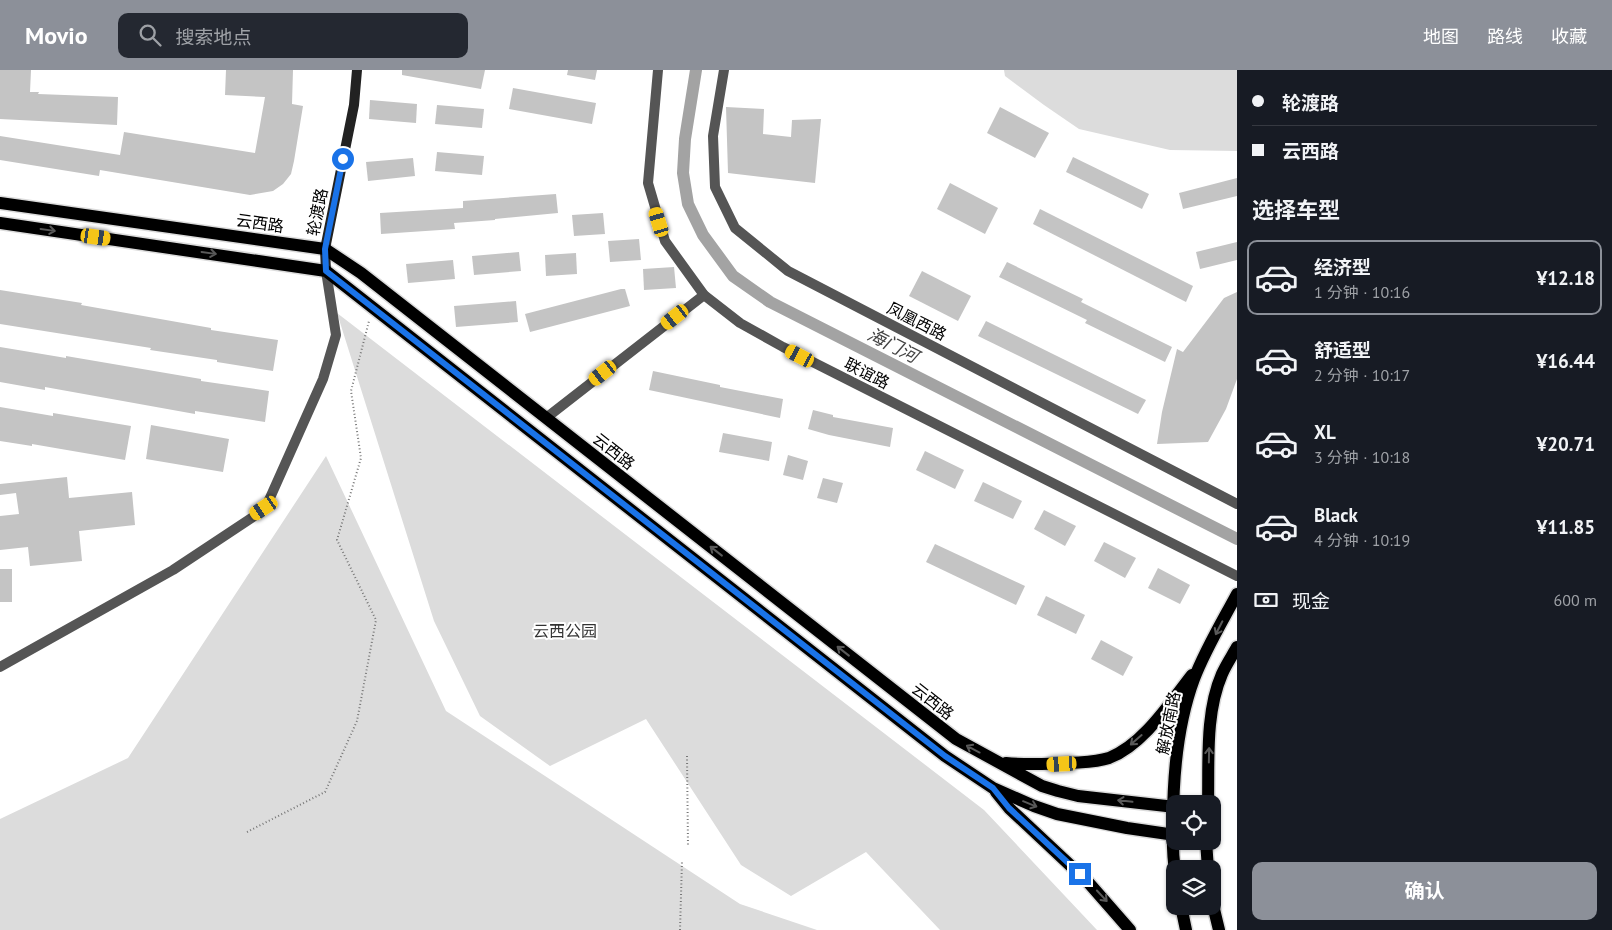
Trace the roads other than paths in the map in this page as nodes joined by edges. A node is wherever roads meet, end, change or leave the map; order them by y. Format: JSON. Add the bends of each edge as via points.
{"nodes":[{"id":1,"x":357,"y":70,"type":"edge"},
{"id":2,"x":658,"y":70,"type":"edge"},
{"id":3,"x":724,"y":70,"type":"edge"},
{"id":4,"x":0,"y":203,"type":"edge"},
{"id":5,"x":0,"y":223,"type":"edge"},
{"id":6,"x":325,"y":249,"type":"junction"},
{"id":7,"x":326,"y":271,"type":"junction"},
{"id":8,"x":704,"y":295,"type":"junction"},
{"id":9,"x":546,"y":418,"type":"junction"},
{"id":10,"x":1237,"y":504,"type":"edge"},
{"id":11,"x":1237,"y":576,"type":"edge"},
{"id":12,"x":1237,"y":594,"type":"edge"},
{"id":13,"x":1237,"y":647,"type":"edge"},
{"id":14,"x":1201,"y":663,"type":"junction"},
{"id":15,"x":0,"y":667,"type":"edge"},
{"id":16,"x":1000,"y":763,"type":"junction"},
{"id":17,"x":993,"y":788,"type":"junction"},
{"id":18,"x":1175,"y":795,"type":"edge"},
{"id":19,"x":1208,"y":795,"type":"edge"},
{"id":20,"x":1166,"y":806,"type":"edge"},
{"id":21,"x":1166,"y":834,"type":"edge"},
{"id":22,"x":1183,"y":915,"type":"edge"},
{"id":23,"x":1215,"y":915,"type":"edge"},
{"id":24,"x":1130,"y":930,"type":"edge"},
{"id":25,"x":1186,"y":930,"type":"edge"},
{"id":26,"x":1219,"y":930,"type":"edge"}],
"edges":[{"from":1,"to":6,"type":"main road","name":"轮渡路","via":[[354,105]]},
{"from":2,"to":8,"type":"street","name":"联谊路","via":[[648,184],[665,241]]},
{"from":3,"to":10,"type":"street","name":"凤凰西路","via":[[713,136],[715,187],[735,228],[788,271]]},
{"from":4,"to":6,"type":"main road","name":"云西路"},
{"from":5,"to":7,"type":"main road","one_way":true},
{"from":6,"to":7,"type":"main road","name":"轮渡路"},
{"from":6,"to":9,"type":"main road","name":"云西路","via":[[361,273]]},
{"from":7,"to":15,"type":"street","via":[[336,335],[323,379],[264,508],[173,570]]},
{"from":7,"to":17,"type":"main road","via":[[945,756]]},
{"from":8,"to":9,"type":"street"},
{"from":8,"to":11,"type":"street","name":"联谊路","via":[[740,323],[783,347]]},
{"from":16,"to":9,"type":"main road","name":"云西路","one_way":true,"via":[[956,739]]},
{"from":12,"to":14,"type":"main road","name":"解放南路","one_way":true},
{"from":19,"to":13,"type":"main road","one_way":true,"via":[[1213,708],[1222,674]]},
{"from":14,"to":16,"type":"main road","one_way":true,"via":[[1149,728],[1109,758],[1095,762],[1034,765]]},
{"from":14,"to":18,"type":"main road","name":"解放南路","via":[[1184,716]]},
{"from":20,"to":16,"type":"main road","name":"云西路","one_way":true,"via":[[1058,791]]},
{"from":17,"to":21,"type":"main road","one_way":true,"via":[[1057,814]]},
{"from":17,"to":24,"type":"main road","one_way":true,"via":[[1009,808],[1088,882]]},
{"from":22,"to":25,"type":"main road"},
{"from":23,"to":26,"type":"main road"}]}
